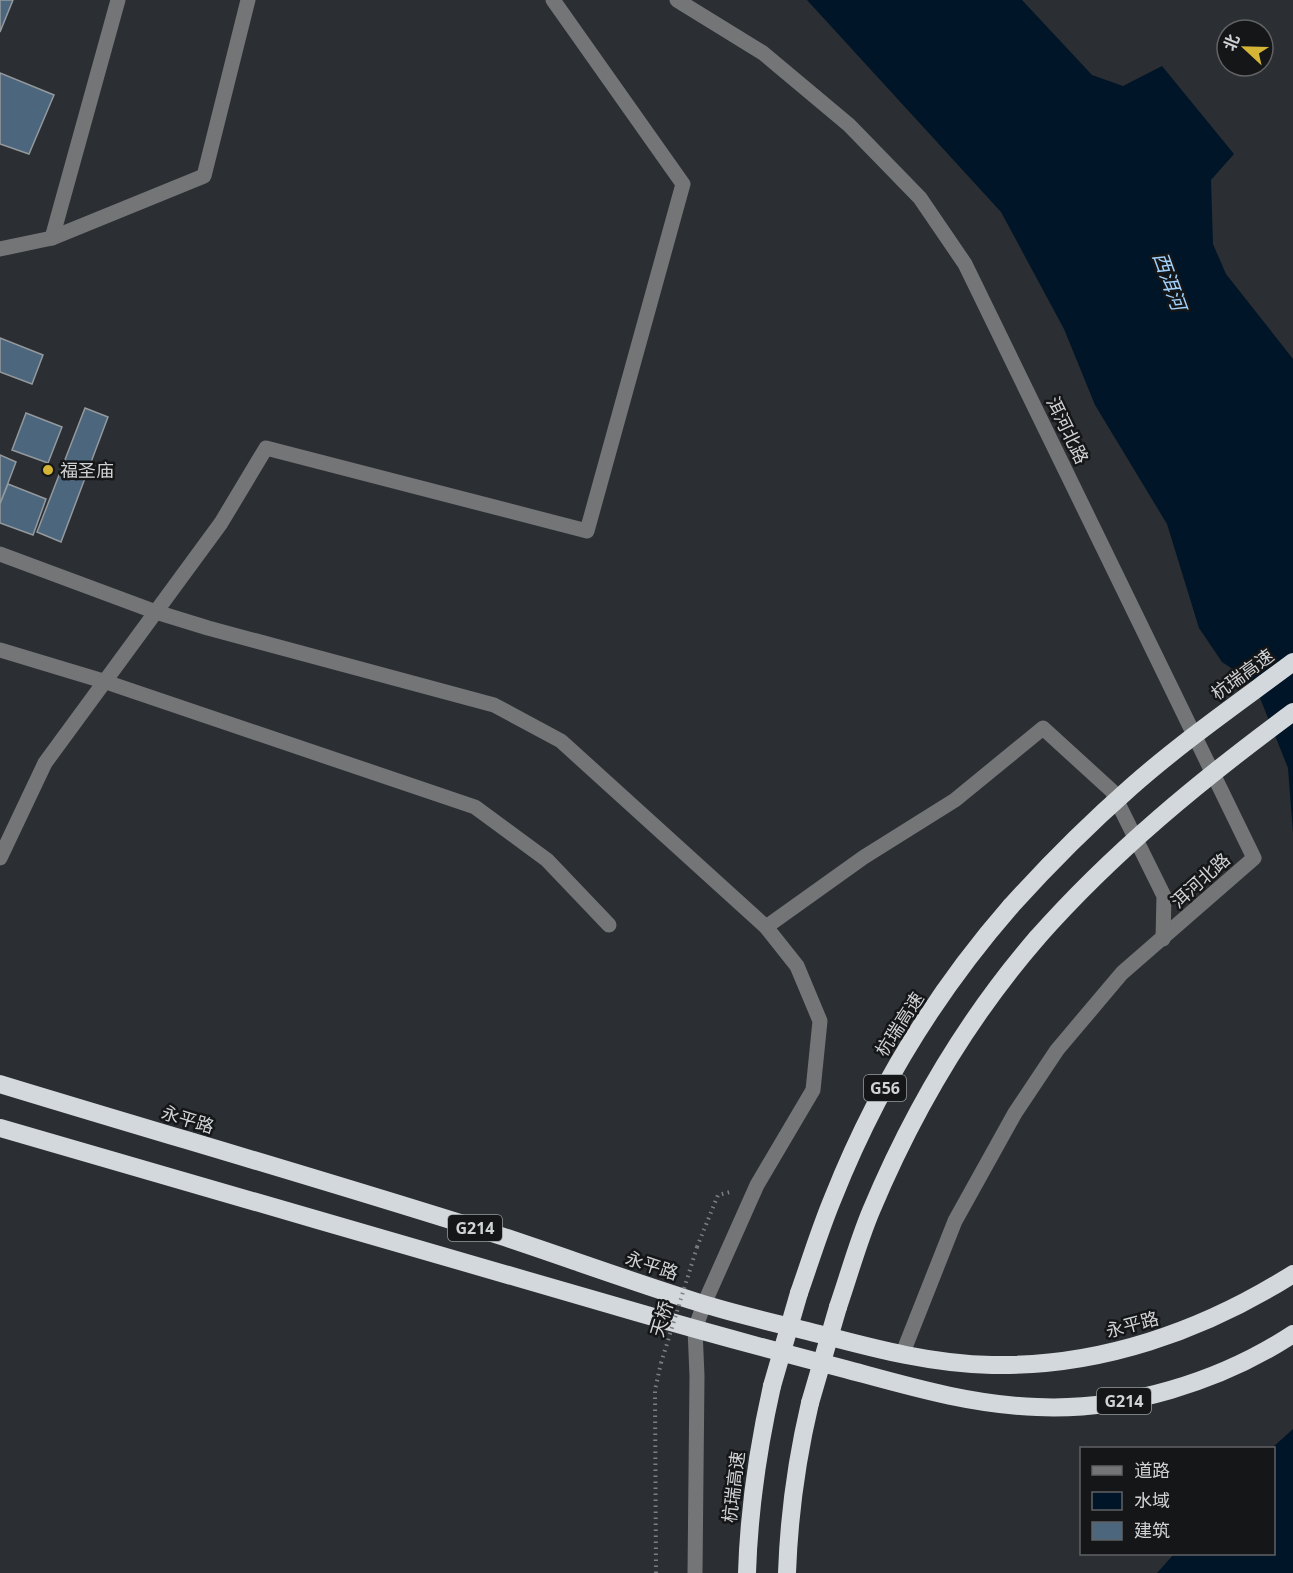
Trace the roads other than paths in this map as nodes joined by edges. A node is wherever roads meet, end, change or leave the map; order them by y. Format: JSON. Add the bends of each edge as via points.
{"nodes":[{"id":1,"x":118,"y":0,"type":"edge"},
{"id":2,"x":248,"y":0,"type":"edge"},
{"id":3,"x":553,"y":0,"type":"edge"},
{"id":4,"x":678,"y":0,"type":"edge"},
{"id":5,"x":52,"y":238,"type":"junction"},
{"id":6,"x":0,"y":249,"type":"edge"},
{"id":7,"x":0,"y":554,"type":"edge"},
{"id":8,"x":156,"y":612,"type":"junction"},
{"id":9,"x":0,"y":650,"type":"edge"},
{"id":10,"x":1293,"y":663,"type":"edge"},
{"id":11,"x":103,"y":681,"type":"junction"},
{"id":12,"x":1293,"y":712,"type":"edge"},
{"id":13,"x":0,"y":858,"type":"edge"},
{"id":14,"x":609,"y":925,"type":"dead end"},
{"id":15,"x":766,"y":927,"type":"junction"},
{"id":16,"x":1163,"y":939,"type":"junction"},
{"id":17,"x":0,"y":1084,"type":"edge"},
{"id":18,"x":0,"y":1128,"type":"edge"},
{"id":19,"x":1293,"y":1274,"type":"edge"},
{"id":20,"x":704,"y":1304,"type":"junction"},
{"id":21,"x":695,"y":1329,"type":"junction"},
{"id":22,"x":1293,"y":1335,"type":"edge"},
{"id":23,"x":902,"y":1355,"type":"junction"},
{"id":24,"x":695,"y":1573,"type":"edge"},
{"id":25,"x":747,"y":1573,"type":"edge"},
{"id":26,"x":787,"y":1573,"type":"edge"}],
"edges":[{"from":1,"to":5,"type":"street"},
{"from":2,"to":5,"type":"street","via":[[204,176]]},
{"from":3,"to":8,"type":"street","via":[[683,184],[587,531],[266,448],[221,523]]},
{"from":4,"to":16,"type":"street","name":"洱河北路","via":[[763,53],[849,124],[921,198],[965,264],[1254,858]]},
{"from":5,"to":6,"type":"street"},
{"from":7,"to":8,"type":"street"},
{"from":8,"to":11,"type":"street"},
{"from":8,"to":15,"type":"street","via":[[494,705],[561,741]]},
{"from":9,"to":11,"type":"street"},
{"from":10,"to":25,"type":"highway","name":"杭瑞高速","number":"G56","bridge":true,"via":[[1202,729],[1130,788],[1036,878],[982,940],[910,1042],[869,1117],[832,1198],[799,1293],[759,1447]]},
{"from":11,"to":13,"type":"street","via":[[45,763]]},
{"from":11,"to":14,"type":"street","via":[[475,807],[547,860]]},
{"from":12,"to":26,"type":"highway","number":"G56","bridge":true,"via":[[1157,819],[1066,906],[1013,965],[945,1063],[905,1135],[870,1214],[838,1307],[800,1443]]},
{"from":15,"to":16,"type":"street","via":[[864,857],[955,800],[1043,728],[1112,791],[1164,896]]},
{"from":15,"to":20,"type":"street","via":[[797,966],[820,1021],[813,1090],[757,1185]]},
{"from":16,"to":23,"type":"street","via":[[1122,973],[1057,1050],[1015,1113],[955,1221]]},
{"from":17,"to":20,"type":"highway","name":"永平路","number":"G214","via":[[500,1236]]},
{"from":18,"to":21,"type":"highway","number":"G214"},
{"from":19,"to":23,"type":"highway","name":"永平路","number":"G214","via":[[1216,1317],[1127,1349],[1037,1364],[952,1363]]},
{"from":20,"to":21,"type":"street"},
{"from":20,"to":23,"type":"highway","name":"永平路","number":"G214"},
{"from":21,"to":22,"type":"highway","number":"G214","via":[[942,1394],[1037,1407],[1085,1407],[1139,1398],[1237,1364]]},
{"from":21,"to":24,"type":"street"}]}
